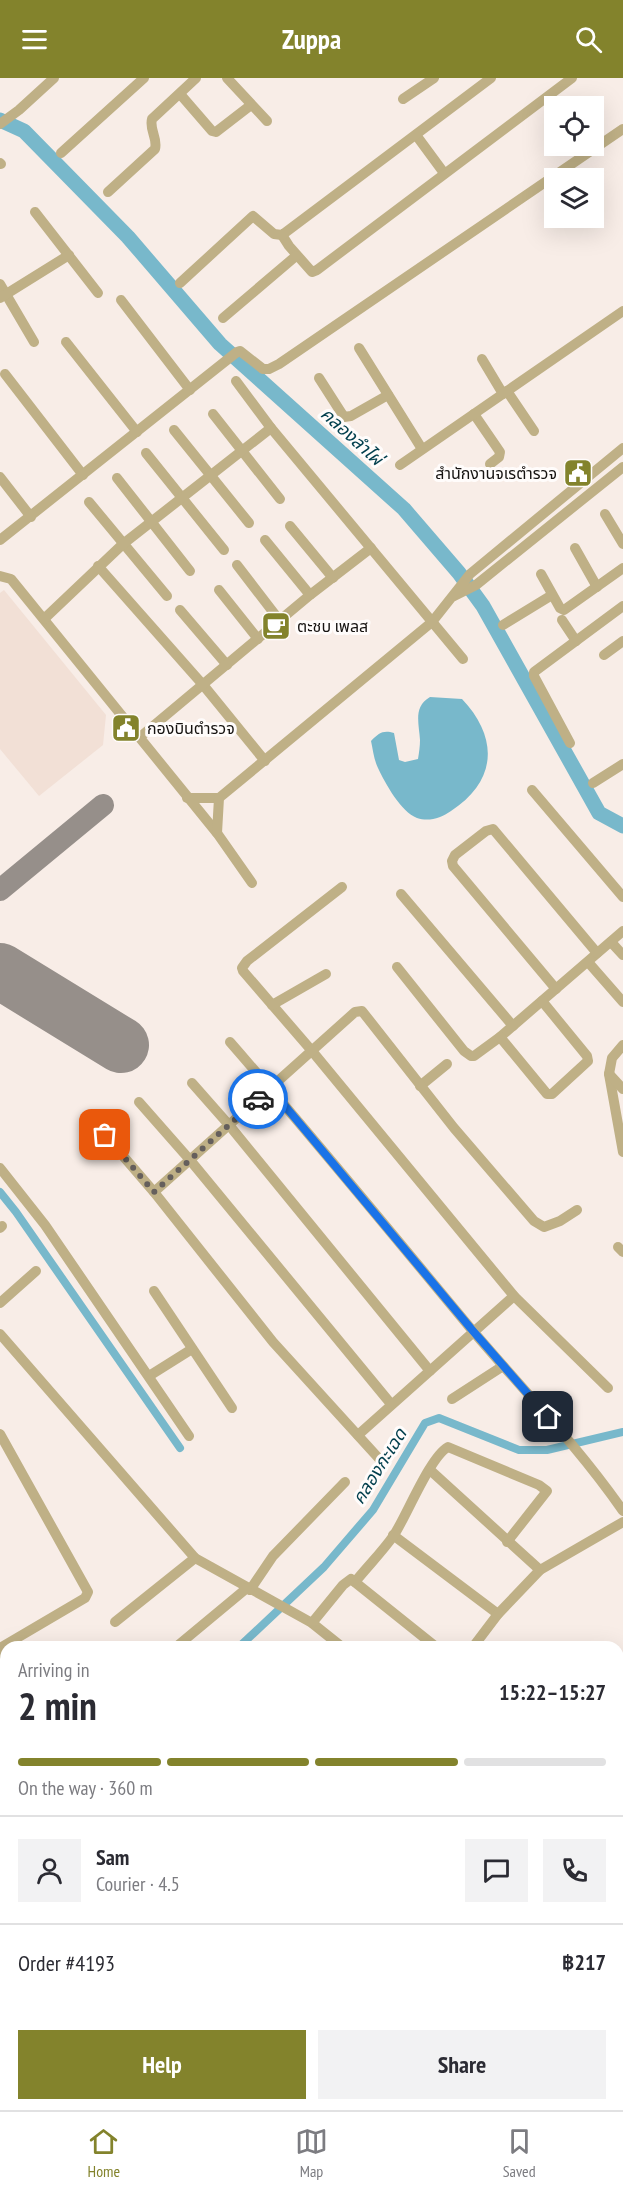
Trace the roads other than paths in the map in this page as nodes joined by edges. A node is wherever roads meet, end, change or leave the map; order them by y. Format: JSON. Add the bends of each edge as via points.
{"nodes":[{"id":1,"x":54,"y":78,"type":"edge"},
{"id":2,"x":144,"y":78,"type":"edge"},
{"id":3,"x":196,"y":78,"type":"edge"},
{"id":4,"x":226,"y":78,"type":"edge"},
{"id":5,"x":434,"y":78,"type":"edge"},
{"id":6,"x":491,"y":78,"type":"edge"},
{"id":7,"x":572,"y":78,"type":"edge"},
{"id":8,"x":180,"y":94,"type":"junction"},
{"id":9,"x":403,"y":99,"type":"dead end"},
{"id":10,"x":251,"y":105,"type":"junction"},
{"id":11,"x":267,"y":121,"type":"dead end"},
{"id":12,"x":0,"y":124,"type":"edge"},
{"id":13,"x":623,"y":129,"type":"edge"},
{"id":14,"x":416,"y":135,"type":"junction"},
{"id":15,"x":61,"y":153,"type":"dead end"},
{"id":16,"x":444,"y":173,"type":"junction"},
{"id":17,"x":108,"y":192,"type":"dead end"},
{"id":18,"x":35,"y":212,"type":"dead end"},
{"id":19,"x":282,"y":235,"type":"junction"},
{"id":20,"x":69,"y":255,"type":"junction"},
{"id":21,"x":296,"y":256,"type":"junction"},
{"id":22,"x":180,"y":283,"type":"dead end"},
{"id":23,"x":0,"y":284,"type":"edge"},
{"id":24,"x":98,"y":293,"type":"dead end"},
{"id":25,"x":3,"y":296,"type":"edge"},
{"id":26,"x":121,"y":300,"type":"dead end"},
{"id":27,"x":623,"y":311,"type":"edge"},
{"id":28,"x":223,"y":318,"type":"dead end"},
{"id":29,"x":34,"y":342,"type":"dead end"},
{"id":30,"x":66,"y":342,"type":"dead end"},
{"id":31,"x":359,"y":348,"type":"dead end"},
{"id":32,"x":482,"y":359,"type":"dead end"},
{"id":33,"x":5,"y":375,"type":"dead end"},
{"id":34,"x":319,"y":378,"type":"dead end"},
{"id":35,"x":236,"y":381,"type":"dead end"},
{"id":36,"x":190,"y":390,"type":"junction"},
{"id":37,"x":505,"y":392,"type":"junction"},
{"id":38,"x":388,"y":395,"type":"junction"},
{"id":39,"x":213,"y":414,"type":"dead end"},
{"id":40,"x":474,"y":414,"type":"junction"},
{"id":41,"x":271,"y":428,"type":"junction"},
{"id":42,"x":174,"y":430,"type":"dead end"},
{"id":43,"x":534,"y":431,"type":"dead end"},
{"id":44,"x":137,"y":432,"type":"junction"},
{"id":45,"x":623,"y":448,"type":"edge"},
{"id":46,"x":422,"y":449,"type":"junction"},
{"id":47,"x":242,"y":450,"type":"junction"},
{"id":48,"x":146,"y":453,"type":"dead end"},
{"id":49,"x":490,"y":464,"type":"dead end"},
{"id":50,"x":400,"y":465,"type":"dead end"},
{"id":51,"x":623,"y":467,"type":"edge"},
{"id":52,"x":210,"y":474,"type":"junction"},
{"id":53,"x":83,"y":475,"type":"junction"},
{"id":54,"x":0,"y":477,"type":"edge"},
{"id":55,"x":117,"y":478,"type":"dead end"},
{"id":56,"x":183,"y":498,"type":"junction"},
{"id":57,"x":280,"y":499,"type":"dead end"},
{"id":58,"x":89,"y":502,"type":"dead end"},
{"id":59,"x":605,"y":514,"type":"dead end"},
{"id":60,"x":31,"y":517,"type":"junction"},
{"id":61,"x":249,"y":523,"type":"dead end"},
{"id":62,"x":151,"y":524,"type":"junction"},
{"id":63,"x":290,"y":526,"type":"dead end"},
{"id":64,"x":0,"y":540,"type":"edge"},
{"id":65,"x":265,"y":540,"type":"dead end"},
{"id":66,"x":123,"y":544,"type":"junction"},
{"id":67,"x":623,"y":544,"type":"edge"},
{"id":68,"x":371,"y":548,"type":"junction"},
{"id":69,"x":575,"y":548,"type":"dead end"},
{"id":70,"x":224,"y":550,"type":"dead end"},
{"id":71,"x":98,"y":566,"type":"junction"},
{"id":72,"x":237,"y":566,"type":"dead end"},
{"id":73,"x":623,"y":568,"type":"edge"},
{"id":74,"x":190,"y":571,"type":"dead end"},
{"id":75,"x":541,"y":574,"type":"dead end"},
{"id":76,"x":0,"y":576,"type":"edge"},
{"id":77,"x":333,"y":578,"type":"junction"},
{"id":78,"x":469,"y":583,"type":"junction"},
{"id":79,"x":597,"y":587,"type":"junction"},
{"id":80,"x":219,"y":590,"type":"dead end"},
{"id":81,"x":310,"y":595,"type":"junction"},
{"id":82,"x":552,"y":595,"type":"junction"},
{"id":83,"x":167,"y":596,"type":"dead end"},
{"id":84,"x":623,"y":606,"type":"edge"},
{"id":85,"x":180,"y":610,"type":"dead end"},
{"id":86,"x":44,"y":619,"type":"junction"},
{"id":87,"x":562,"y":620,"type":"dead end"},
{"id":88,"x":280,"y":621,"type":"junction"},
{"id":89,"x":432,"y":622,"type":"junction"},
{"id":90,"x":503,"y":625,"type":"dead end"},
{"id":91,"x":258,"y":639,"type":"junction"},
{"id":92,"x":576,"y":641,"type":"junction"},
{"id":93,"x":623,"y":641,"type":"edge"},
{"id":94,"x":604,"y":655,"type":"dead end"},
{"id":95,"x":463,"y":659,"type":"dead end"},
{"id":96,"x":227,"y":664,"type":"junction"},
{"id":97,"x":204,"y":686,"type":"junction"},
{"id":98,"x":140,"y":737,"type":"junction"},
{"id":99,"x":570,"y":742,"type":"dead end"},
{"id":100,"x":265,"y":761,"type":"junction"},
{"id":101,"x":623,"y":764,"type":"edge"},
{"id":102,"x":593,"y":783,"type":"dead end"},
{"id":103,"x":532,"y":790,"type":"dead end"},
{"id":104,"x":187,"y":798,"type":"junction"},
{"id":105,"x":219,"y":798,"type":"junction"},
{"id":106,"x":217,"y":833,"type":"junction"},
{"id":107,"x":252,"y":883,"type":"dead end"},
{"id":108,"x":342,"y":887,"type":"dead end"},
{"id":109,"x":401,"y":894,"type":"dead end"},
{"id":110,"x":623,"y":897,"type":"edge"},
{"id":111,"x":623,"y":931,"type":"edge"},
{"id":112,"x":611,"y":942,"type":"junction"},
{"id":113,"x":597,"y":952,"type":"junction"},
{"id":114,"x":623,"y":956,"type":"edge"},
{"id":115,"x":588,"y":962,"type":"junction"},
{"id":116,"x":397,"y":967,"type":"dead end"},
{"id":117,"x":326,"y":974,"type":"dead end"},
{"id":118,"x":556,"y":989,"type":"junction"},
{"id":119,"x":542,"y":1001,"type":"junction"},
{"id":120,"x":623,"y":1002,"type":"edge"},
{"id":121,"x":272,"y":1005,"type":"junction"},
{"id":122,"x":513,"y":1026,"type":"junction"},
{"id":123,"x":500,"y":1037,"type":"junction"},
{"id":124,"x":230,"y":1042,"type":"dead end"},
{"id":125,"x":623,"y":1045,"type":"edge"},
{"id":126,"x":312,"y":1051,"type":"junction"},
{"id":127,"x":447,"y":1064,"type":"dead end"},
{"id":128,"x":609,"y":1074,"type":"junction"},
{"id":129,"x":192,"y":1083,"type":"dead end"},
{"id":130,"x":420,"y":1086,"type":"junction"},
{"id":131,"x":270,"y":1088,"type":"junction"},
{"id":132,"x":623,"y":1089,"type":"edge"},
{"id":133,"x":138,"y":1102,"type":"dead end"},
{"id":134,"x":229,"y":1125,"type":"junction"},
{"id":135,"x":105,"y":1135,"type":"dead end"},
{"id":136,"x":623,"y":1152,"type":"edge"},
{"id":137,"x":190,"y":1160,"type":"junction"},
{"id":138,"x":0,"y":1168,"type":"edge"},
{"id":139,"x":154,"y":1192,"type":"junction"},
{"id":140,"x":578,"y":1210,"type":"dead end"},
{"id":141,"x":36,"y":1271,"type":"dead end"},
{"id":142,"x":154,"y":1292,"type":"dead end"},
{"id":143,"x":514,"y":1296,"type":"junction"},
{"id":144,"x":0,"y":1303,"type":"edge"},
{"id":145,"x":473,"y":1331,"type":"junction"},
{"id":146,"x":0,"y":1334,"type":"edge"},
{"id":147,"x":192,"y":1349,"type":"junction"},
{"id":148,"x":503,"y":1366,"type":"junction"},
{"id":149,"x":430,"y":1371,"type":"junction"},
{"id":150,"x":149,"y":1376,"type":"junction"},
{"id":151,"x":608,"y":1388,"type":"dead end"},
{"id":152,"x":452,"y":1399,"type":"dead end"},
{"id":153,"x":391,"y":1404,"type":"junction"},
{"id":154,"x":232,"y":1408,"type":"dead end"},
{"id":155,"x":0,"y":1434,"type":"edge"},
{"id":156,"x":358,"y":1435,"type":"junction"},
{"id":157,"x":189,"y":1436,"type":"dead end"},
{"id":158,"x":383,"y":1463,"type":"dead end"},
{"id":159,"x":430,"y":1470,"type":"junction"},
{"id":160,"x":345,"y":1482,"type":"dead end"},
{"id":161,"x":623,"y":1511,"type":"edge"},
{"id":162,"x":623,"y":1522,"type":"edge"},
{"id":163,"x":393,"y":1535,"type":"junction"},
{"id":164,"x":507,"y":1542,"type":"junction"},
{"id":165,"x":195,"y":1558,"type":"junction"},
{"id":166,"x":540,"y":1570,"type":"junction"},
{"id":167,"x":355,"y":1582,"type":"junction"},
{"id":168,"x":248,"y":1589,"type":"junction"},
{"id":169,"x":498,"y":1614,"type":"junction"},
{"id":170,"x":116,"y":1622,"type":"dead end"},
{"id":171,"x":312,"y":1623,"type":"junction"},
{"id":172,"x":15,"y":1641,"type":"edge"},
{"id":173,"x":183,"y":1641,"type":"edge"},
{"id":174,"x":334,"y":1641,"type":"edge"},
{"id":175,"x":429,"y":1641,"type":"edge"},
{"id":176,"x":478,"y":1641,"type":"edge"}],
"edges":[{"from":1,"to":12,"type":"street"},
{"from":2,"to":15,"type":"street"},
{"from":3,"to":8,"type":"street"},
{"from":4,"to":10,"type":"street"},
{"from":5,"to":9,"type":"street"},
{"from":6,"to":14,"type":"street"},
{"from":7,"to":16,"type":"street"},
{"from":8,"to":10,"type":"street","via":[[216,132]]},
{"from":8,"to":17,"type":"street","via":[[152,119],[150,125],[157,142],[154,149]]},
{"from":10,"to":11,"type":"street"},
{"from":13,"to":36,"type":"street","via":[[279,364],[262,369],[240,351]]},
{"from":14,"to":16,"type":"street"},
{"from":14,"to":19,"type":"street"},
{"from":16,"to":21,"type":"street","via":[[317,270],[312,272]]},
{"from":18,"to":20,"type":"street"},
{"from":19,"to":21,"type":"street"},
{"from":19,"to":22,"type":"street","via":[[274,234],[253,216]]},
{"from":20,"to":24,"type":"street"},
{"from":20,"to":25,"type":"street"},
{"from":21,"to":28,"type":"street"},
{"from":23,"to":25,"type":"street"},
{"from":25,"to":29,"type":"street"},
{"from":26,"to":36,"type":"street"},
{"from":27,"to":37,"type":"street"},
{"from":30,"to":44,"type":"street"},
{"from":31,"to":38,"type":"street"},
{"from":32,"to":37,"type":"street"},
{"from":33,"to":53,"type":"street"},
{"from":34,"to":38,"type":"street","via":[[344,417]]},
{"from":35,"to":41,"type":"street"},
{"from":36,"to":44,"type":"street"},
{"from":37,"to":40,"type":"street"},
{"from":37,"to":43,"type":"street"},
{"from":38,"to":46,"type":"street"},
{"from":39,"to":47,"type":"street"},
{"from":40,"to":46,"type":"street"},
{"from":40,"to":49,"type":"street","via":[[500,452]]},
{"from":41,"to":47,"type":"street"},
{"from":41,"to":68,"type":"street"},
{"from":42,"to":52,"type":"street"},
{"from":44,"to":53,"type":"street"},
{"from":45,"to":78,"type":"street"},
{"from":46,"to":50,"type":"street"},
{"from":47,"to":52,"type":"street"},
{"from":47,"to":57,"type":"street"},
{"from":48,"to":56,"type":"street"},
{"from":51,"to":78,"type":"street"},
{"from":52,"to":56,"type":"street"},
{"from":52,"to":61,"type":"street"},
{"from":53,"to":60,"type":"street"},
{"from":54,"to":60,"type":"street"},
{"from":55,"to":62,"type":"street"},
{"from":56,"to":62,"type":"street"},
{"from":56,"to":70,"type":"street"},
{"from":58,"to":66,"type":"street"},
{"from":59,"to":67,"type":"street"},
{"from":60,"to":64,"type":"street"},
{"from":62,"to":66,"type":"street"},
{"from":62,"to":74,"type":"street"},
{"from":63,"to":77,"type":"street"},
{"from":65,"to":81,"type":"street"},
{"from":66,"to":71,"type":"street"},
{"from":66,"to":83,"type":"street"},
{"from":68,"to":77,"type":"street"},
{"from":68,"to":89,"type":"street"},
{"from":69,"to":79,"type":"street"},
{"from":71,"to":86,"type":"street"},
{"from":71,"to":97,"type":"street"},
{"from":72,"to":88,"type":"street"},
{"from":73,"to":79,"type":"street"},
{"from":75,"to":82,"type":"street"},
{"from":76,"to":86,"type":"street","via":[[11,579]]},
{"from":77,"to":81,"type":"street"},
{"from":78,"to":89,"type":"street","via":[[450,598]]},
{"from":79,"to":82,"type":"street","via":[[564,610]]},
{"from":80,"to":91,"type":"street"},
{"from":81,"to":88,"type":"street"},
{"from":82,"to":90,"type":"street"},
{"from":84,"to":92,"type":"street"},
{"from":85,"to":96,"type":"street"},
{"from":86,"to":98,"type":"street"},
{"from":87,"to":92,"type":"street"},
{"from":88,"to":91,"type":"street"},
{"from":89,"to":95,"type":"street"},
{"from":89,"to":100,"type":"street"},
{"from":91,"to":96,"type":"street"},
{"from":92,"to":99,"type":"street","via":[[534,672]]},
{"from":93,"to":94,"type":"street"},
{"from":96,"to":97,"type":"street"},
{"from":97,"to":98,"type":"street"},
{"from":97,"to":100,"type":"street"},
{"from":98,"to":104,"type":"street"},
{"from":100,"to":105,"type":"street"},
{"from":101,"to":102,"type":"street"},
{"from":103,"to":110,"type":"street"},
{"from":104,"to":105,"type":"street"},
{"from":104,"to":106,"type":"street"},
{"from":105,"to":106,"type":"street"},
{"from":106,"to":107,"type":"street"},
{"from":108,"to":121,"type":"street","via":[[243,965],[243,971]]},
{"from":109,"to":122,"type":"street"},
{"from":111,"to":112,"type":"street"},
{"from":112,"to":113,"type":"street"},
{"from":112,"to":114,"type":"street"},
{"from":113,"to":115,"type":"street"},
{"from":113,"to":118,"type":"street","via":[[493,829],[455,855],[453,866]]},
{"from":115,"to":118,"type":"street"},
{"from":115,"to":120,"type":"street"},
{"from":116,"to":123,"type":"street","via":[[468,1054],[474,1056]]},
{"from":117,"to":121,"type":"street"},
{"from":118,"to":119,"type":"street"},
{"from":119,"to":122,"type":"street"},
{"from":119,"to":123,"type":"street","via":[[588,1061],[552,1094],[547,1094]]},
{"from":121,"to":126,"type":"street"},
{"from":122,"to":123,"type":"street"},
{"from":124,"to":131,"type":"street"},
{"from":125,"to":128,"type":"street","via":[[612,1058]]},
{"from":126,"to":130,"type":"street","via":[[355,1012],[362,1011]]},
{"from":126,"to":131,"type":"street"},
{"from":126,"to":143,"type":"street"},
{"from":127,"to":130,"type":"street"},
{"from":128,"to":132,"type":"street"},
{"from":128,"to":136,"type":"street"},
{"from":129,"to":134,"type":"street"},
{"from":130,"to":140,"type":"street","via":[[539,1225],[550,1225]]},
{"from":131,"to":134,"type":"street"},
{"from":131,"to":145,"type":"street"},
{"from":133,"to":137,"type":"street"},
{"from":134,"to":137,"type":"street"},
{"from":134,"to":149,"type":"street"},
{"from":135,"to":139,"type":"street"},
{"from":137,"to":139,"type":"street"},
{"from":137,"to":153,"type":"street"},
{"from":138,"to":150,"type":"street","via":[[45,1225]]},
{"from":139,"to":156,"type":"street","via":[[273,1342]]},
{"from":141,"to":144,"type":"street"},
{"from":142,"to":147,"type":"street"},
{"from":143,"to":145,"type":"street"},
{"from":143,"to":151,"type":"street"},
{"from":145,"to":148,"type":"street"},
{"from":145,"to":149,"type":"street"},
{"from":146,"to":165,"type":"street"},
{"from":147,"to":150,"type":"street"},
{"from":147,"to":154,"type":"street"},
{"from":148,"to":152,"type":"street"},
{"from":148,"to":161,"type":"street","via":[[563,1432]]},
{"from":149,"to":153,"type":"street"},
{"from":150,"to":157,"type":"street"},
{"from":153,"to":156,"type":"street"},
{"from":155,"to":172,"type":"street","via":[[88,1592],[85,1598]]},
{"from":156,"to":158,"type":"street"},
{"from":159,"to":163,"type":"street"},
{"from":159,"to":164,"type":"street"},
{"from":159,"to":164,"type":"street","via":[[444,1450],[451,1447],[547,1491]]},
{"from":160,"to":168,"type":"street","via":[[273,1556]]},
{"from":162,"to":166,"type":"street"},
{"from":163,"to":167,"type":"street"},
{"from":163,"to":169,"type":"street"},
{"from":164,"to":166,"type":"street"},
{"from":165,"to":168,"type":"street"},
{"from":165,"to":170,"type":"street"},
{"from":166,"to":169,"type":"street"},
{"from":167,"to":171,"type":"street","via":[[351,1579],[343,1585]]},
{"from":167,"to":175,"type":"street"},
{"from":168,"to":171,"type":"street"},
{"from":168,"to":173,"type":"street"},
{"from":169,"to":176,"type":"street"},
{"from":171,"to":174,"type":"street"}]}
